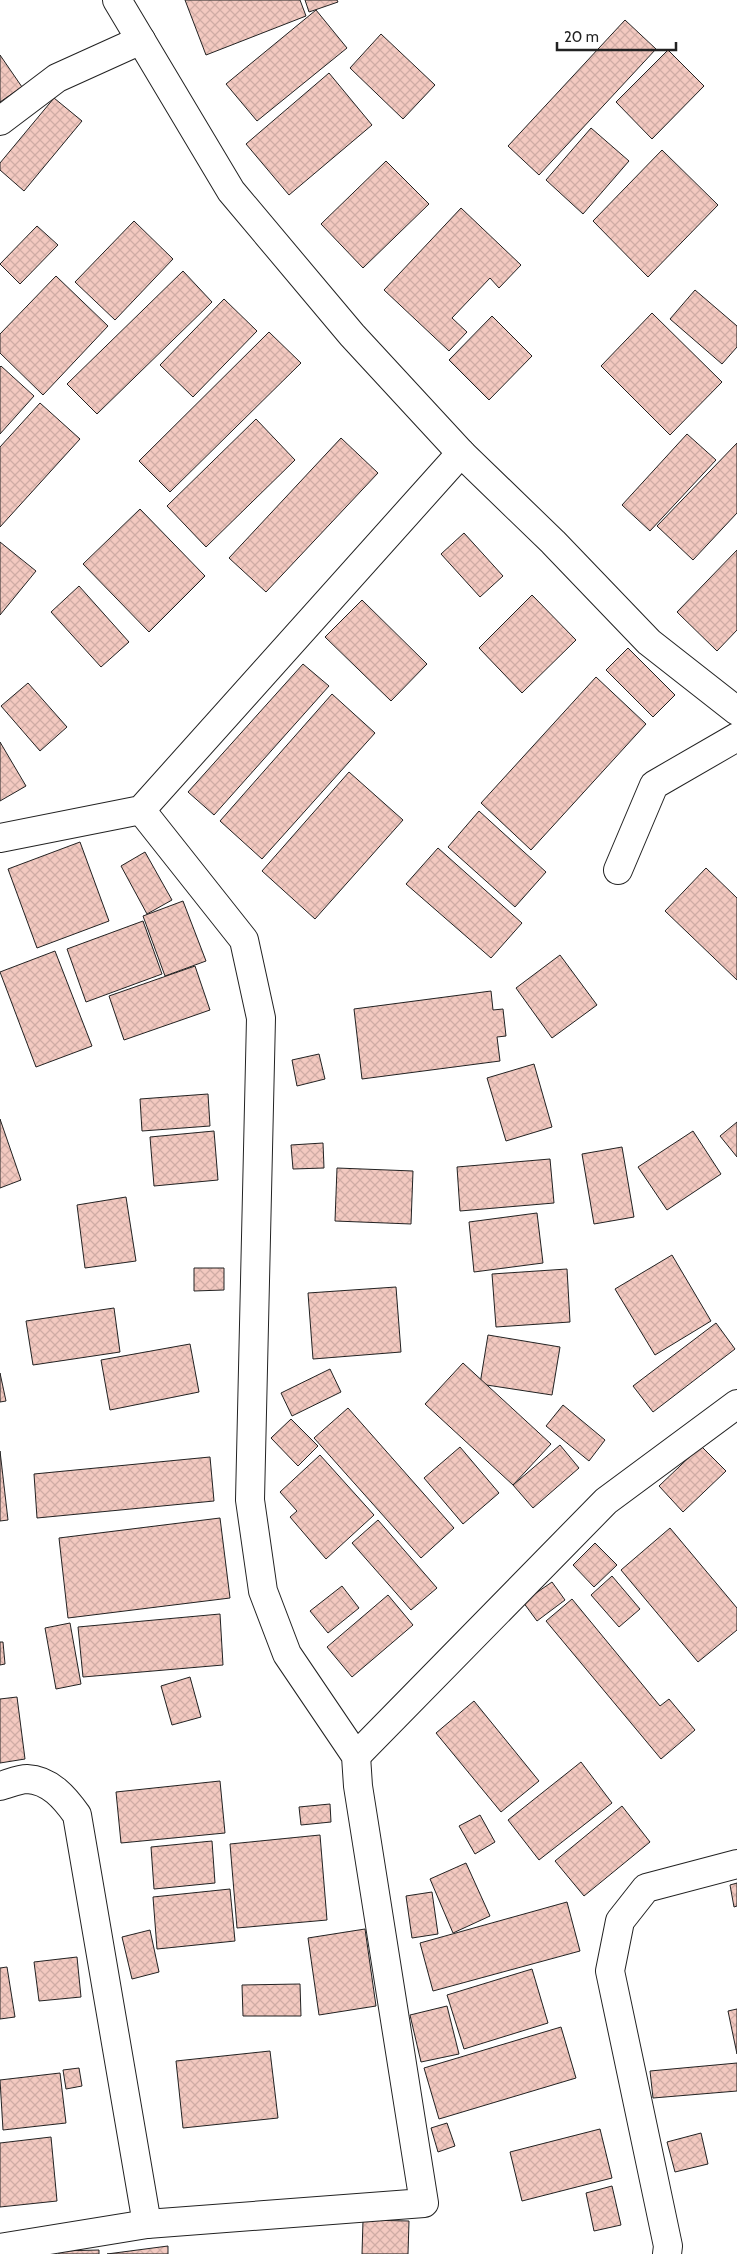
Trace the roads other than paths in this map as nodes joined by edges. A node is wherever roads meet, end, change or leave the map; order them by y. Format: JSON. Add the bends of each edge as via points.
{"nodes":[{"id":1,"x":117,"y":0,"type":"edge"},
{"id":2,"x":141,"y":40,"type":"junction"},
{"id":3,"x":0,"y":121,"type":"edge"},
{"id":4,"x":461,"y":453,"type":"junction"},
{"id":5,"x":737,"y":711,"type":"edge"},
{"id":6,"x":737,"y":737,"type":"edge"},
{"id":7,"x":140,"y":810,"type":"junction"},
{"id":8,"x":0,"y":838,"type":"edge"},
{"id":9,"x":618,"y":870,"type":"dead end"},
{"id":10,"x":737,"y":1404,"type":"edge"},
{"id":11,"x":356,"y":1756,"type":"junction"},
{"id":12,"x":0,"y":1786,"type":"edge"},
{"id":13,"x":737,"y":1864,"type":"edge"},
{"id":14,"x":147,"y":2224,"type":"junction"},
{"id":15,"x":0,"y":2248,"type":"edge"},
{"id":16,"x":27,"y":2249,"type":"edge"},
{"id":17,"x":667,"y":2254,"type":"edge"}],
"edges":[{"from":1,"to":2,"type":"street"},
{"from":2,"to":3,"type":"street","via":[[58,78]]},
{"from":2,"to":4,"type":"street","via":[[231,191],[352,336]]},
{"from":4,"to":5,"type":"street","via":[[649,642]]},
{"from":4,"to":7,"type":"street"},
{"from":6,"to":9,"type":"street","via":[[654,785]]},
{"from":7,"to":8,"type":"street"},
{"from":7,"to":11,"type":"street","via":[[244,940],[261,1018],[250,1500],[263,1591],[287,1654]]},
{"from":10,"to":11,"type":"street","via":[[606,1501]]},
{"from":11,"to":14,"type":"street","via":[[358,1786],[424,2203]]},
{"from":12,"to":14,"type":"street","via":[[27,1779],[50,1786],[64,1796],[76,1815]]},
{"from":13,"to":17,"type":"street","via":[[646,1888],[620,1921],[610,1971],[668,2246]]},
{"from":14,"to":16,"type":"street"},
{"from":15,"to":16,"type":"street"}]}
